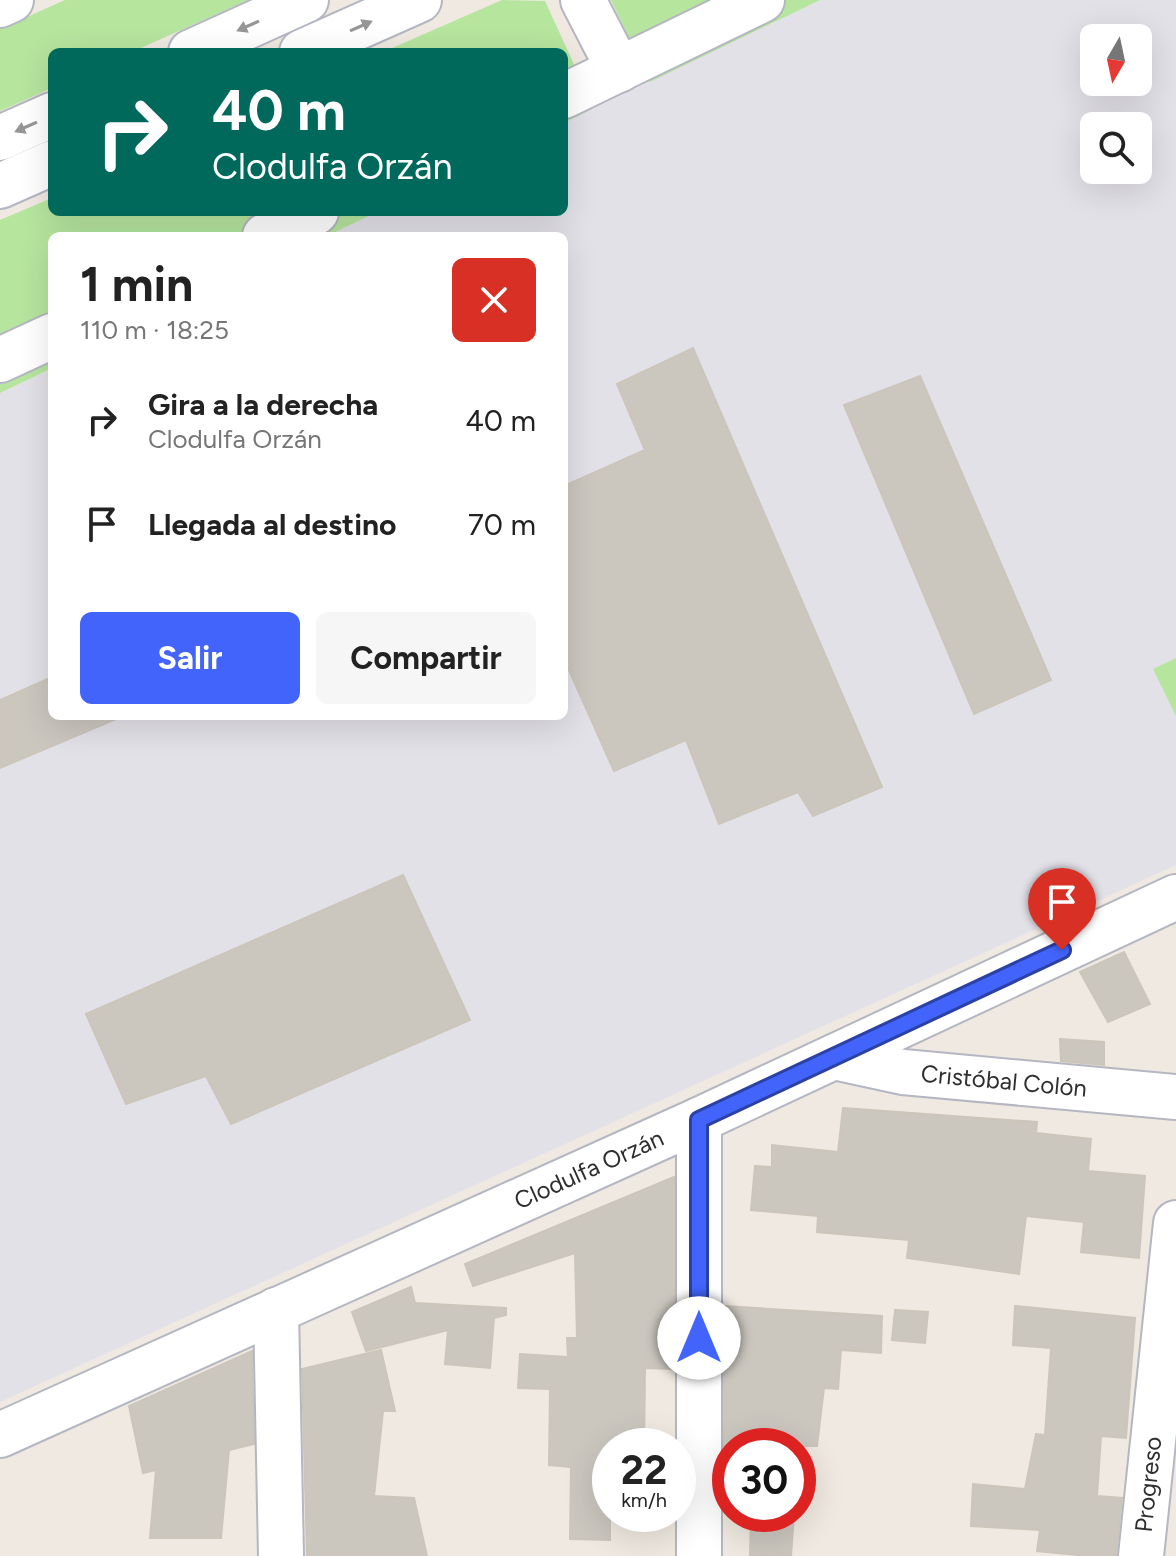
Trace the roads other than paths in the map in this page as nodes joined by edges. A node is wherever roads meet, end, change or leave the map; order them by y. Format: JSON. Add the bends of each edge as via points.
{"nodes":[{"id":1,"x":11,"y":0,"type":"edge"},
{"id":2,"x":306,"y":0,"type":"edge"},
{"id":3,"x":419,"y":0,"type":"edge"},
{"id":4,"x":583,"y":0,"type":"edge"},
{"id":5,"x":762,"y":0,"type":"edge"},
{"id":6,"x":0,"y":5,"type":"edge"},
{"id":7,"x":200,"y":48,"type":"edge"},
{"id":8,"x":311,"y":48,"type":"edge"},
{"id":9,"x":619,"y":70,"type":"junction"},
{"id":10,"x":568,"y":94,"type":"edge"},
{"id":11,"x":48,"y":117,"type":"edge"},
{"id":12,"x":0,"y":138,"type":"edge"},
{"id":13,"x":48,"y":165,"type":"edge"},
{"id":14,"x":0,"y":186,"type":"edge"},
{"id":15,"x":308,"y":216,"type":"edge"},
{"id":16,"x":274,"y":232,"type":"edge"},
{"id":17,"x":48,"y":338,"type":"edge"},
{"id":18,"x":0,"y":360,"type":"edge"},
{"id":19,"x":1176,"y":897,"type":"edge"},
{"id":20,"x":834,"y":1057,"type":"junction"},
{"id":21,"x":1176,"y":1097,"type":"edge"},
{"id":22,"x":699,"y":1120,"type":"junction"},
{"id":23,"x":1176,"y":1223,"type":"edge"},
{"id":24,"x":276,"y":1310,"type":"junction"},
{"id":25,"x":0,"y":1435,"type":"edge"},
{"id":26,"x":281,"y":1556,"type":"edge"},
{"id":27,"x":699,"y":1556,"type":"edge"},
{"id":28,"x":1141,"y":1556,"type":"edge"}],
"edges":[{"from":1,"to":6,"type":"street"},
{"from":2,"to":7,"type":"street","one_way":true},
{"from":8,"to":3,"type":"street","one_way":true},
{"from":4,"to":9,"type":"street"},
{"from":5,"to":9,"type":"street"},
{"from":9,"to":10,"type":"street"},
{"from":11,"to":12,"type":"street","one_way":true},
{"from":13,"to":14,"type":"street"},
{"from":15,"to":16,"type":"street"},
{"from":17,"to":18,"type":"street"},
{"from":19,"to":20,"type":"street","name":"Clodulfa Orzán"},
{"from":20,"to":21,"type":"street","name":"Cristóbal Colón","via":[[903,1072]]},
{"from":20,"to":22,"type":"street","name":"Clodulfa Orzán"},
{"from":22,"to":24,"type":"street","name":"Clodulfa Orzán"},
{"from":22,"to":27,"type":"street"},
{"from":23,"to":28,"type":"street","name":"Progreso"},
{"from":24,"to":25,"type":"street","name":"Clodulfa Orzán"},
{"from":24,"to":26,"type":"street"}]}
